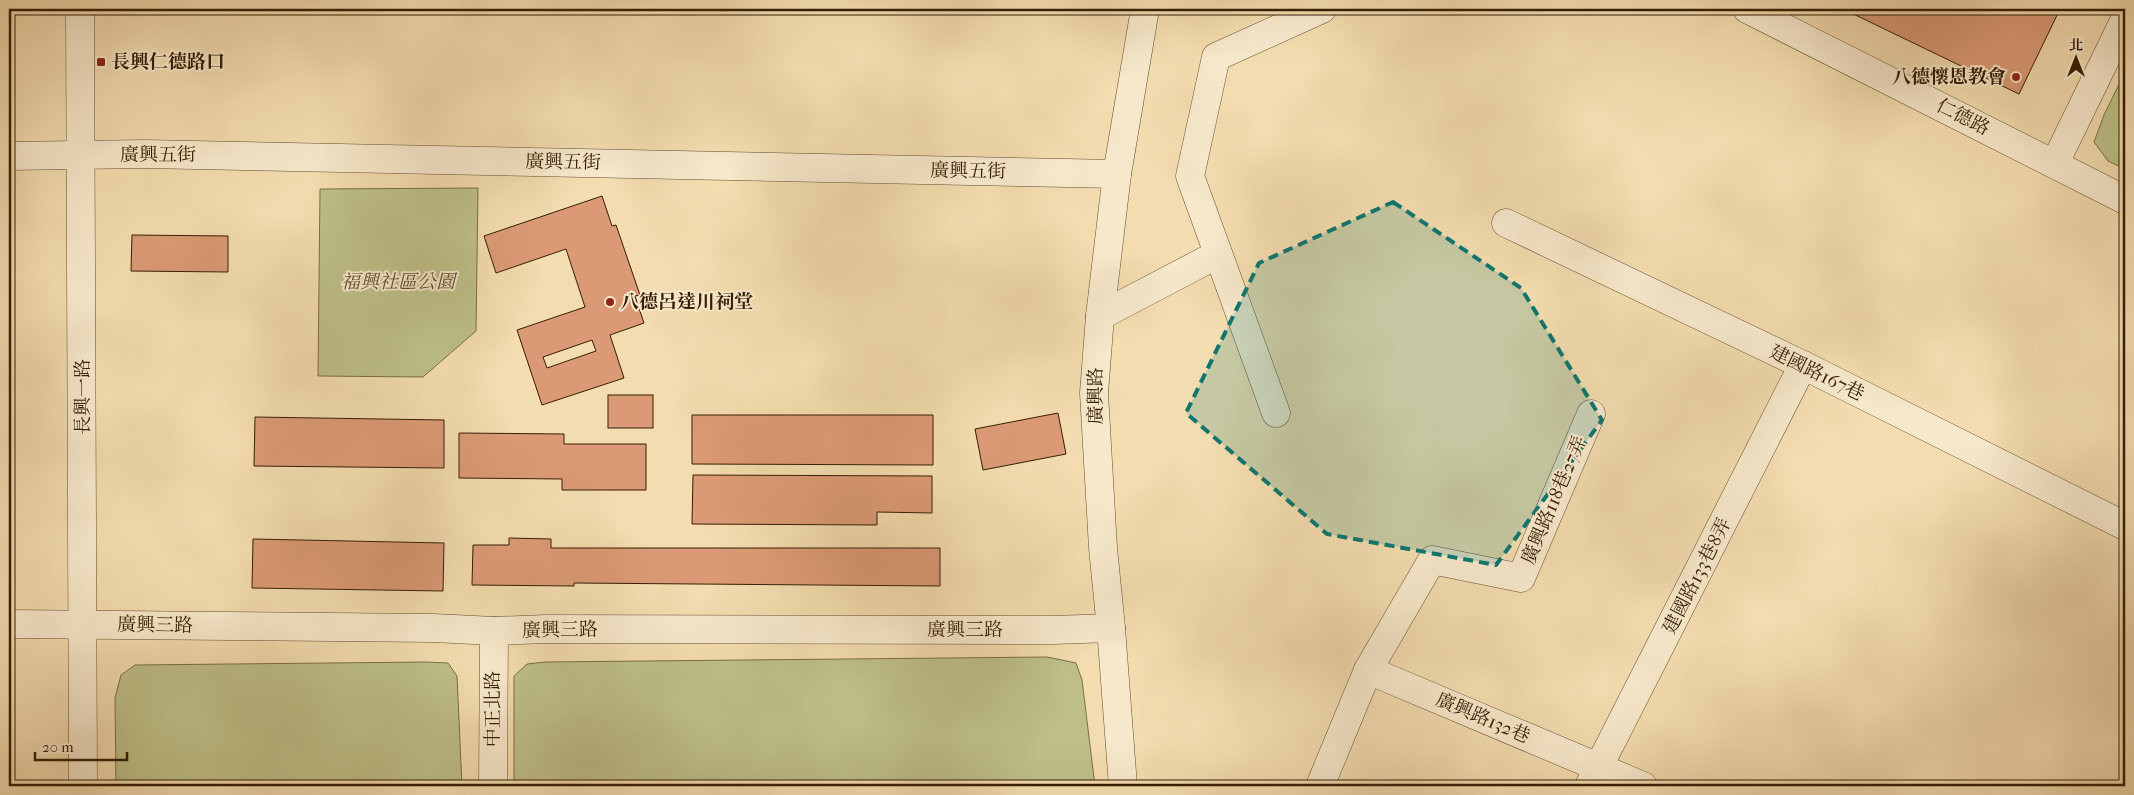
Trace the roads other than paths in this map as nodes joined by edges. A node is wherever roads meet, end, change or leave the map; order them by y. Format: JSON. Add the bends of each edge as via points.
{"nodes":[{"id":1,"x":80,"y":9,"type":"edge"},
{"id":2,"x":1145,"y":9,"type":"edge"},
{"id":3,"x":1322,"y":9,"type":"edge"},
{"id":4,"x":1746,"y":9,"type":"edge"},
{"id":5,"x":2125,"y":19,"type":"edge"},
{"id":6,"x":80,"y":155,"type":"junction"},
{"id":7,"x":9,"y":156,"type":"edge"},
{"id":8,"x":2055,"y":164,"type":"junction"},
{"id":9,"x":1117,"y":174,"type":"junction"},
{"id":10,"x":2125,"y":200,"type":"edge"},
{"id":11,"x":1506,"y":223,"type":"dead end"},
{"id":12,"x":1218,"y":254,"type":"junction"},
{"id":13,"x":1100,"y":316,"type":"junction"},
{"id":14,"x":1803,"y":365,"type":"junction"},
{"id":15,"x":1276,"y":413,"type":"dead end"},
{"id":16,"x":1591,"y":414,"type":"dead end"},
{"id":17,"x":2125,"y":526,"type":"edge"},
{"id":18,"x":9,"y":624,"type":"edge"},
{"id":19,"x":83,"y":625,"type":"junction"},
{"id":20,"x":1111,"y":628,"type":"junction"},
{"id":21,"x":494,"y":632,"type":"junction"},
{"id":22,"x":1368,"y":670,"type":"junction"},
{"id":23,"x":1594,"y":777,"type":"edge"},
{"id":24,"x":83,"y":786,"type":"edge"},
{"id":25,"x":493,"y":786,"type":"edge"},
{"id":26,"x":1122,"y":786,"type":"edge"},
{"id":27,"x":1320,"y":786,"type":"edge"},
{"id":28,"x":1643,"y":786,"type":"edge"}],
"edges":[{"from":1,"to":6,"type":"street","name":"長興一路"},
{"from":2,"to":9,"type":"street","name":"廣興路"},
{"from":3,"to":12,"type":"street","via":[[1216,57],[1190,176]]},
{"from":4,"to":8,"type":"street","name":"仁德路"},
{"from":5,"to":8,"type":"street"},
{"from":6,"to":7,"type":"street","name":"廣興五街"},
{"from":6,"to":9,"type":"street","name":"廣興五街"},
{"from":6,"to":19,"type":"street","name":"長興一路"},
{"from":8,"to":10,"type":"street","name":"仁德路"},
{"from":9,"to":13,"type":"street","name":"廣興路"},
{"from":11,"to":14,"type":"street","name":"建國路167巷"},
{"from":12,"to":13,"type":"street"},
{"from":12,"to":15,"type":"street"},
{"from":13,"to":20,"type":"street","name":"廣興路","via":[[1094,393]]},
{"from":14,"to":17,"type":"street","name":"建國路167巷"},
{"from":14,"to":23,"type":"street","name":"建國路133巷8弄"},
{"from":16,"to":22,"type":"street","name":"廣興路118巷27弄","via":[[1521,578],[1432,560]]},
{"from":18,"to":19,"type":"street","name":"廣興三路"},
{"from":19,"to":21,"type":"street","name":"廣興三路","via":[[434,628]]},
{"from":19,"to":24,"type":"street","name":"長興一路"},
{"from":20,"to":21,"type":"street","name":"廣興三路","via":[[546,629]]},
{"from":20,"to":26,"type":"street","name":"廣興路"},
{"from":21,"to":25,"type":"street","name":"中正北路"},
{"from":22,"to":23,"type":"street","name":"廣興路132巷"},
{"from":22,"to":27,"type":"street"},
{"from":23,"to":28,"type":"street","name":"廣興路132巷"}]}
